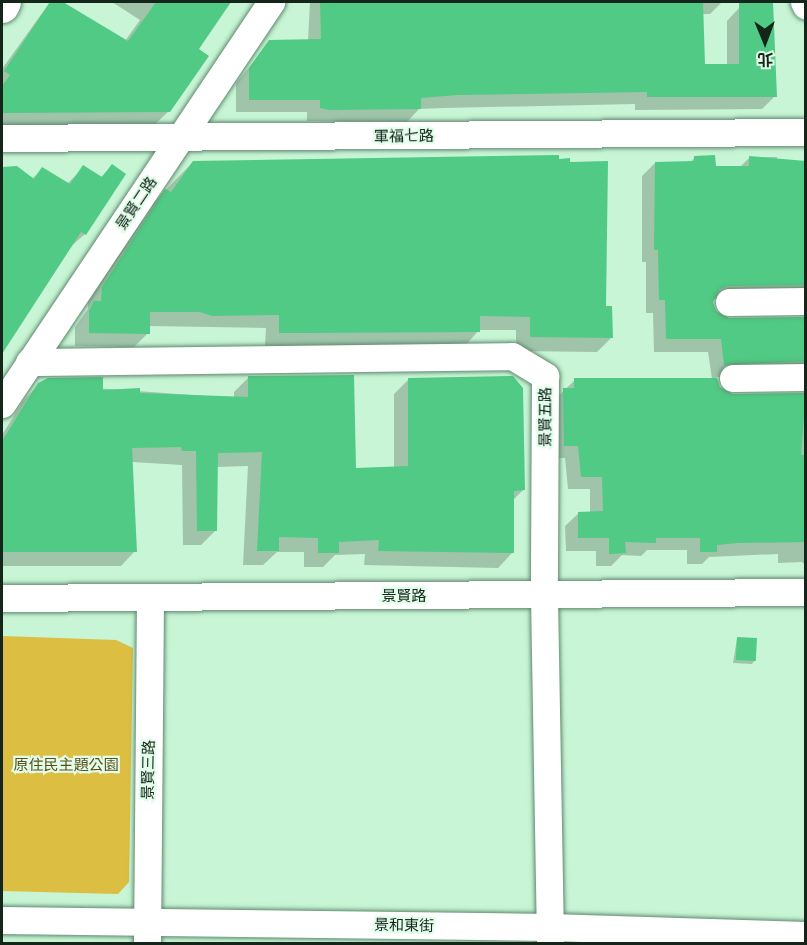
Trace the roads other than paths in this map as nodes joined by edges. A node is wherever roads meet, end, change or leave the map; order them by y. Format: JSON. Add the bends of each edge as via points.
{"nodes":[{"id":1,"x":4,"y":2,"type":"edge"},
{"id":2,"x":271,"y":2,"type":"edge"},
{"id":3,"x":804,"y":2,"type":"edge"},
{"id":4,"x":2,"y":6,"type":"edge"},
{"id":5,"x":806,"y":6,"type":"edge"},
{"id":6,"x":806,"y":132,"type":"edge"},
{"id":7,"x":2,"y":138,"type":"edge"},
{"id":8,"x":179,"y":138,"type":"junction"},
{"id":9,"x":806,"y":301,"type":"edge"},
{"id":10,"x":729,"y":303,"type":"dead end"},
{"id":11,"x":28,"y":362,"type":"junction"},
{"id":12,"x":806,"y":377,"type":"edge"},
{"id":13,"x":733,"y":378,"type":"dead end"},
{"id":14,"x":2,"y":404,"type":"edge"},
{"id":15,"x":806,"y":592,"type":"edge"},
{"id":16,"x":543,"y":596,"type":"junction"},
{"id":17,"x":150,"y":597,"type":"junction"},
{"id":18,"x":2,"y":598,"type":"edge"},
{"id":19,"x":2,"y":920,"type":"edge"},
{"id":20,"x":147,"y":933,"type":"edge"},
{"id":21,"x":806,"y":934,"type":"edge"},
{"id":22,"x":550,"y":935,"type":"edge"}],
"edges":[{"from":1,"to":4,"type":"main road"},
{"from":2,"to":8,"type":"street","name":"景賢二路"},
{"from":3,"to":5,"type":"street"},
{"from":6,"to":8,"type":"street","name":"軍福七路"},
{"from":7,"to":8,"type":"street","name":"軍福七路"},
{"from":8,"to":11,"type":"street","name":"景賢二路"},
{"from":9,"to":10,"type":"street"},
{"from":11,"to":14,"type":"street","name":"景賢二路"},
{"from":11,"to":16,"type":"street","name":"景賢五路","via":[[512,356],[545,376]]},
{"from":12,"to":13,"type":"street"},
{"from":15,"to":16,"type":"street","name":"景賢路"},
{"from":16,"to":17,"type":"street","name":"景賢路"},
{"from":16,"to":22,"type":"street","name":"景賢五路"},
{"from":17,"to":18,"type":"street","name":"景賢路"},
{"from":17,"to":20,"type":"street","name":"景賢三路"},
{"from":19,"to":20,"type":"street","name":"景和東街"},
{"from":20,"to":22,"type":"street","name":"景和東街"},
{"from":21,"to":22,"type":"street","name":"景和東街"}]}
